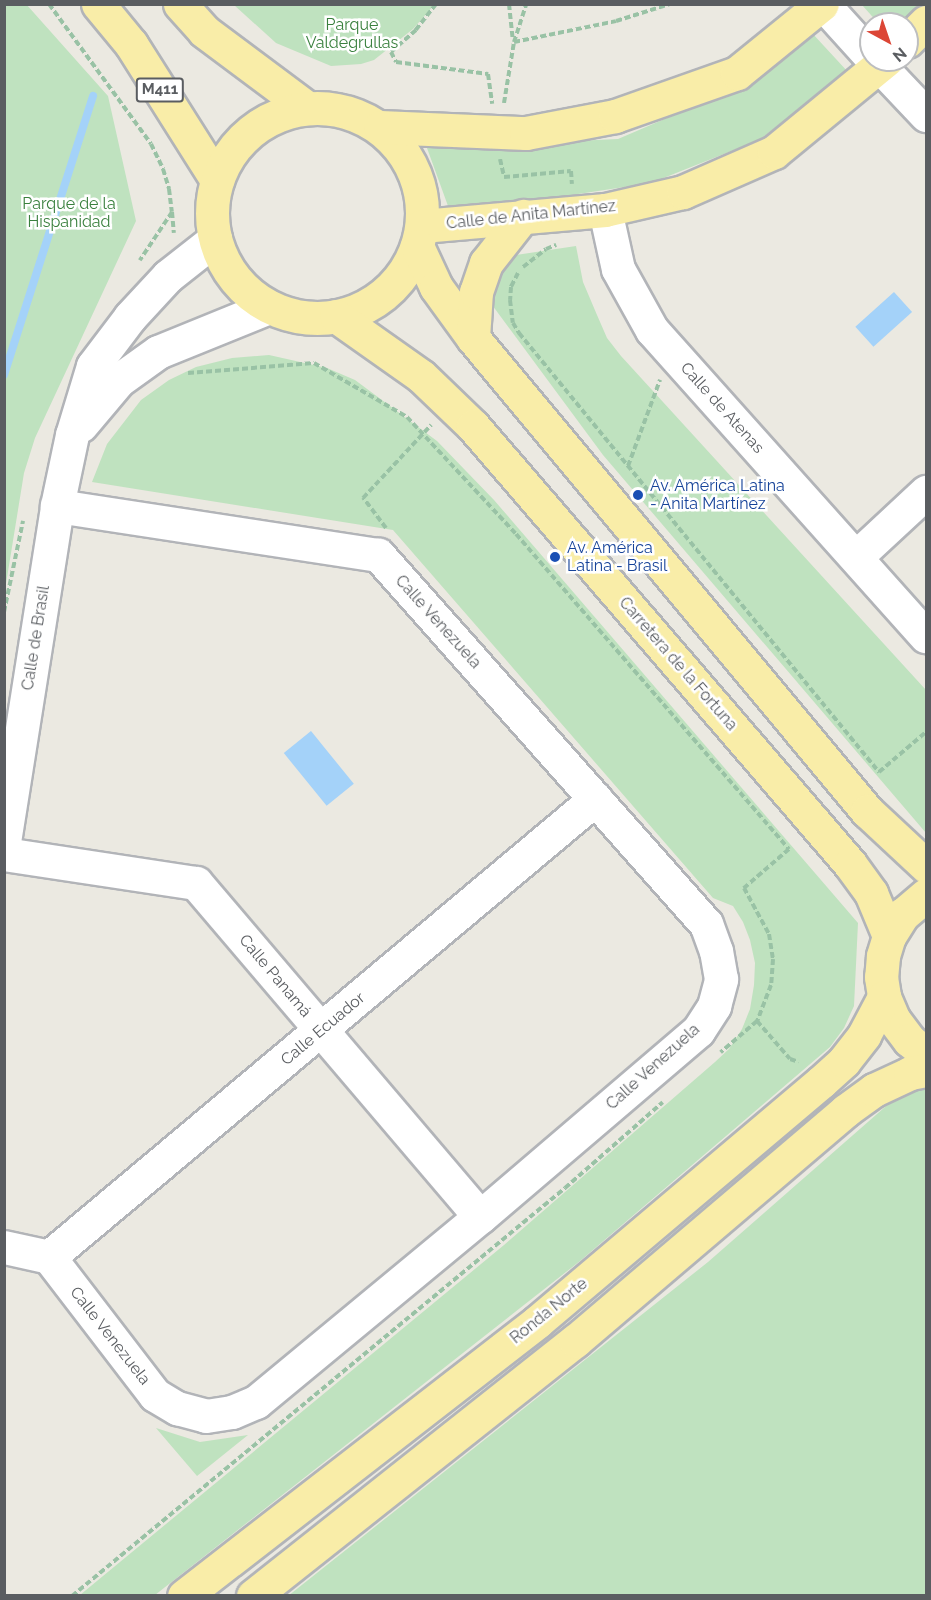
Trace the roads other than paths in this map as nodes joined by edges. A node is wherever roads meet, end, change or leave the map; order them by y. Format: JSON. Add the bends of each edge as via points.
{"nodes":[{"id":1,"x":98,"y":4,"type":"edge"},
{"id":2,"x":180,"y":4,"type":"edge"},
{"id":3,"x":822,"y":4,"type":"edge"},
{"id":4,"x":859,"y":42,"type":"edge"},
{"id":5,"x":865,"y":72,"type":"edge"},
{"id":6,"x":888,"y":72,"type":"edge"},
{"id":7,"x":306,"y":107,"type":"junction"},
{"id":8,"x":927,"y":115,"type":"edge"},
{"id":9,"x":380,"y":127,"type":"junction"},
{"id":10,"x":217,"y":180,"type":"junction"},
{"id":11,"x":591,"y":210,"type":"junction"},
{"id":12,"x":523,"y":216,"type":"junction"},
{"id":13,"x":419,"y":236,"type":"junction"},
{"id":14,"x":214,"y":239,"type":"junction"},
{"id":15,"x":269,"y":307,"type":"junction"},
{"id":16,"x":336,"y":316,"type":"junction"},
{"id":17,"x":473,"y":338,"type":"junction"},
{"id":18,"x":72,"y":435,"type":"junction"},
{"id":19,"x":927,"y":492,"type":"edge"},
{"id":20,"x":57,"y":506,"type":"junction"},
{"id":21,"x":856,"y":557,"type":"junction"},
{"id":22,"x":927,"y":636,"type":"edge"},
{"id":23,"x":595,"y":799,"type":"junction"},
{"id":24,"x":4,"y":842,"type":"edge"},
{"id":25,"x":4,"y":854,"type":"edge"},
{"id":26,"x":927,"y":866,"type":"edge"},
{"id":27,"x":927,"y":895,"type":"edge"},
{"id":28,"x":890,"y":936,"type":"junction"},
{"id":29,"x":884,"y":997,"type":"junction"},
{"id":30,"x":321,"y":1030,"type":"junction"},
{"id":31,"x":927,"y":1054,"type":"edge"},
{"id":32,"x":927,"y":1070,"type":"edge"},
{"id":33,"x":480,"y":1217,"type":"junction"},
{"id":34,"x":4,"y":1248,"type":"edge"},
{"id":35,"x":49,"y":1257,"type":"junction"},
{"id":36,"x":184,"y":1596,"type":"edge"},
{"id":37,"x":253,"y":1596,"type":"edge"}],
"edges":[{"from":1,"to":10,"type":"main road","number":"M411","via":[[131,44]]},
{"from":2,"to":7,"type":"main road","via":[[204,31]]},
{"from":3,"to":4,"type":"street"},
{"from":3,"to":9,"type":"main road","via":[[737,73],[615,116],[526,133]]},
{"from":5,"to":11,"type":"main road","name":"Calle de Anita Martínez","via":[[774,152],[683,192]]},
{"from":6,"to":8,"type":"street"},
{"from":7,"to":9,"type":"main road","via":[[332,108]]},
{"from":7,"to":10,"type":"main road","via":[[277,115],[251,130],[230,153]]},
{"from":9,"to":13,"type":"main road","via":[[400,147],[414,171],[422,198]]},
{"from":10,"to":14,"type":"main road","via":[[212,210]]},
{"from":11,"to":12,"type":"main road","name":"Calle de Anita Martínez"},
{"from":11,"to":21,"type":"street","name":"Calle de Atenas","via":[[652,330]]},
{"from":12,"to":13,"type":"main road","name":"Calle de Anita Martínez"},
{"from":12,"to":17,"type":"main road","via":[[486,263],[476,292]]},
{"from":13,"to":16,"type":"main road","via":[[405,271],[386,292],[363,308]]},
{"from":13,"to":17,"type":"main road","via":[[436,287]]},
{"from":14,"to":15,"type":"main road","via":[[234,279]]},
{"from":14,"to":18,"type":"street","name":"Calle de Brasil","via":[[168,276],[93,366]]},
{"from":15,"to":16,"type":"main road","via":[[313,318]]},
{"from":15,"to":18,"type":"street","name":"Calle de Brasil","via":[[158,352],[119,380]]},
{"from":16,"to":28,"type":"main road","name":"Carretera de la Fortuna","via":[[421,376],[453,405],[850,864],[871,894]]},
{"from":17,"to":26,"type":"main road","via":[[867,811]]},
{"from":18,"to":20,"type":"street","name":"Calle de Brasil"},
{"from":19,"to":21,"type":"street"},
{"from":20,"to":23,"type":"street","name":"Calle Venezuela","via":[[378,555]]},
{"from":20,"to":24,"type":"street","name":"Calle de Brasil"},
{"from":21,"to":22,"type":"street","name":"Calle de Atenas"},
{"from":23,"to":30,"type":"street","name":"Calle Ecuador"},
{"from":23,"to":33,"type":"street","name":"Calle Venezuela","via":[[706,924],[721,979],[714,1006],[698,1030]]},
{"from":25,"to":30,"type":"street","name":"Calle Panamá","via":[[196,883]]},
{"from":27,"to":28,"type":"main road","via":[[903,914]]},
{"from":28,"to":29,"type":"main road","via":[[883,956]]},
{"from":29,"to":31,"type":"main road","via":[[898,1027]]},
{"from":29,"to":36,"type":"main road","name":"Ronda Norte","via":[[864,1035],[821,1082],[537,1322]]},
{"from":30,"to":33,"type":"street","name":"Calle Panamá"},
{"from":30,"to":35,"type":"street","name":"Calle Ecuador"},
{"from":32,"to":37,"type":"main road","via":[[910,1073],[874,1090],[844,1111],[575,1341]]},
{"from":33,"to":35,"type":"street","name":"Calle Venezuela","via":[[256,1402],[232,1412],[206,1416],[177,1408],[155,1395]]},
{"from":34,"to":35,"type":"street"}]}
